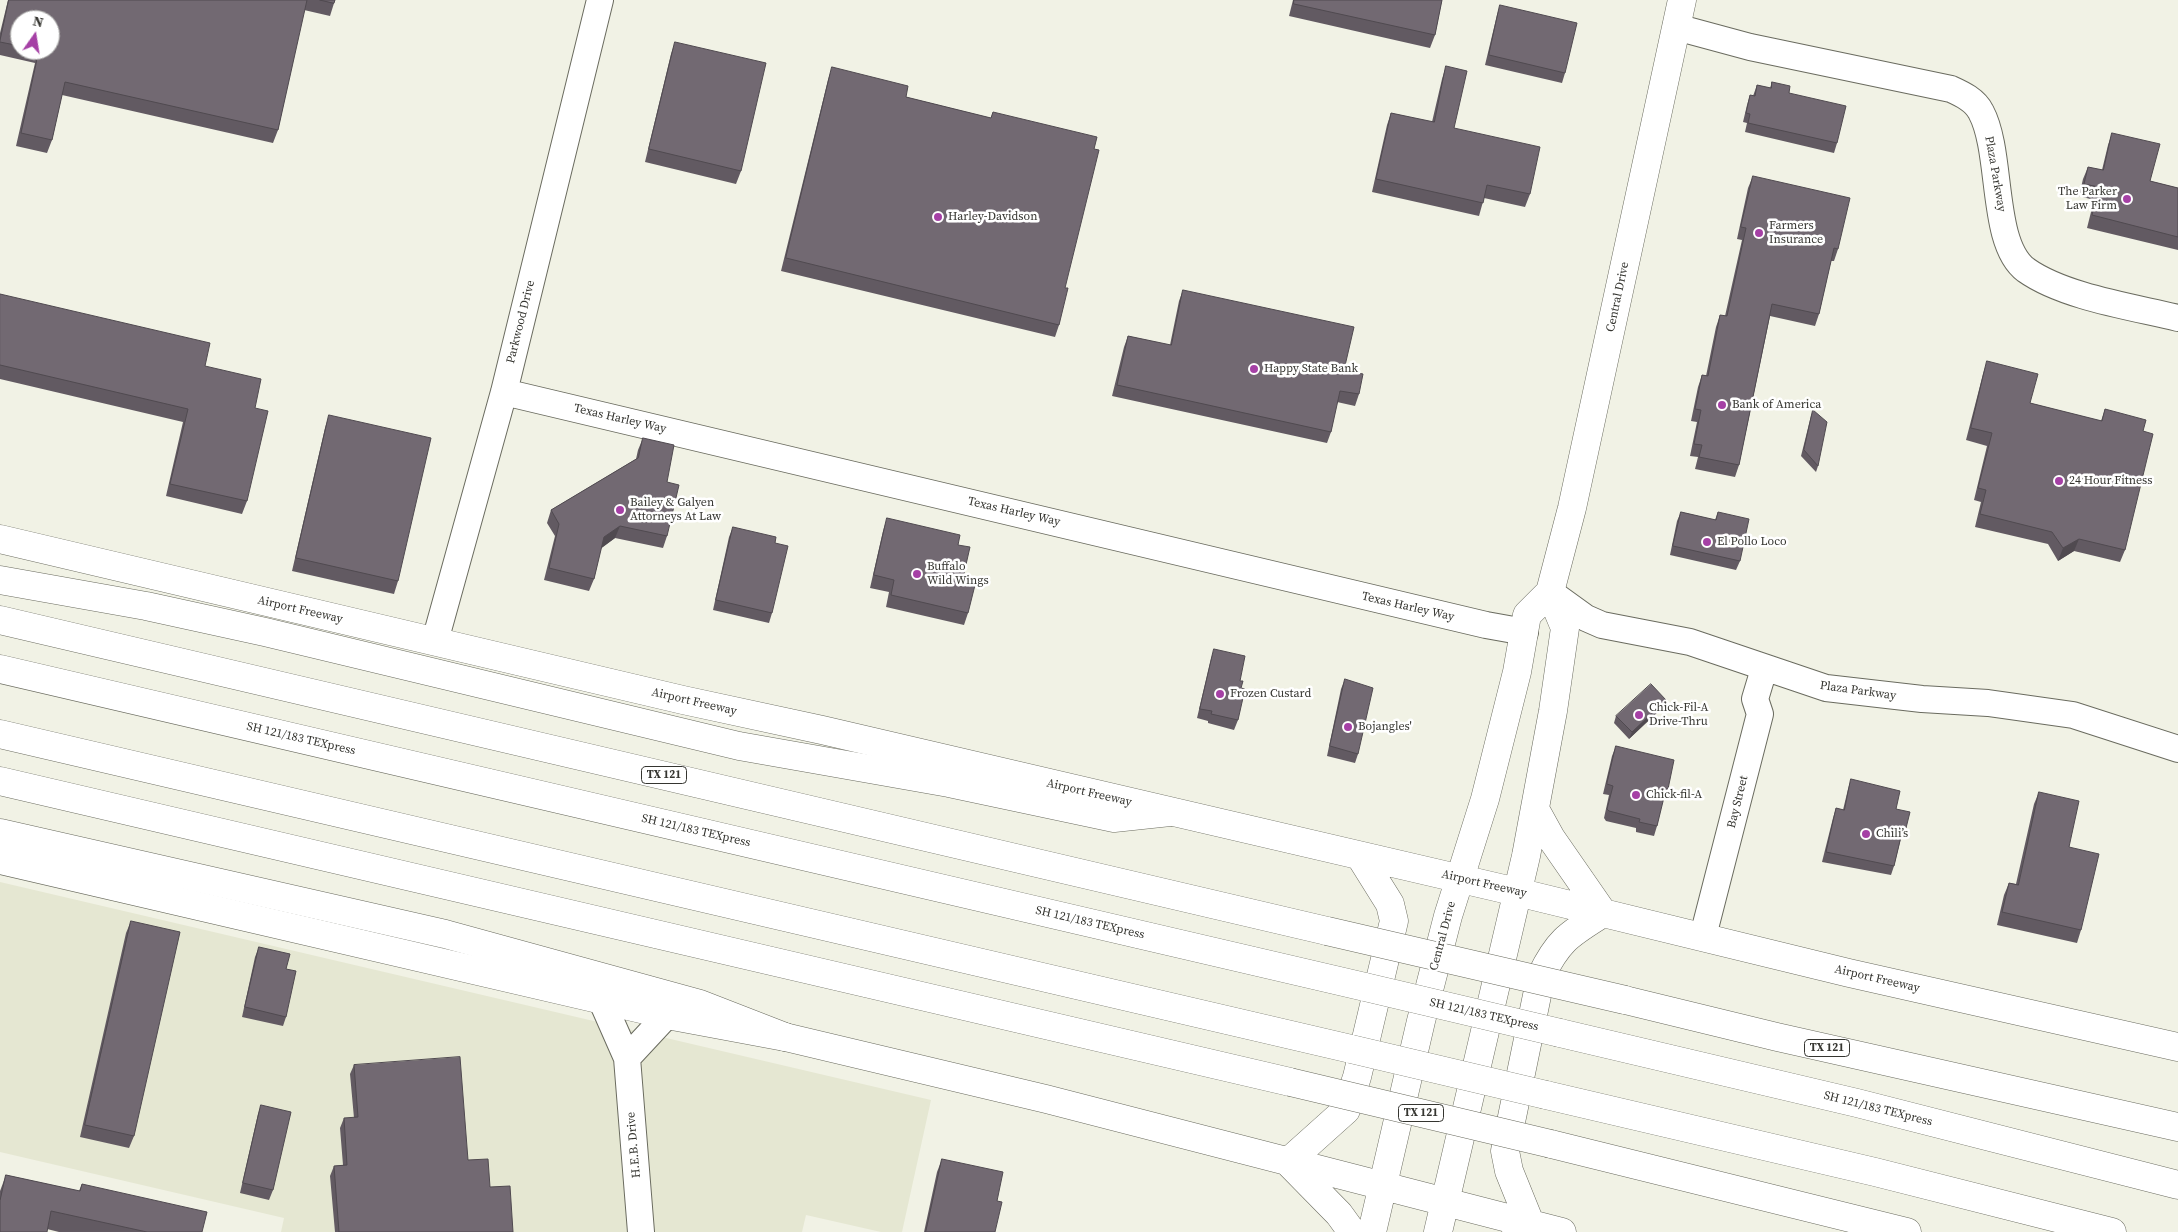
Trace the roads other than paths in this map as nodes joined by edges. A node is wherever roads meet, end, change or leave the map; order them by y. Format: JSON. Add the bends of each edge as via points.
{"nodes":[{"id":1,"x":600,"y":0,"type":"edge"},
{"id":2,"x":1682,"y":0,"type":"edge"},
{"id":3,"x":1676,"y":28,"type":"junction"},
{"id":4,"x":2178,"y":318,"type":"edge"},
{"id":5,"x":504,"y":392,"type":"junction"},
{"id":6,"x":0,"y":539,"type":"edge"},
{"id":7,"x":0,"y":580,"type":"edge"},
{"id":8,"x":1550,"y":592,"type":"junction"},
{"id":9,"x":0,"y":620,"type":"edge"},
{"id":10,"x":1525,"y":632,"type":"junction"},
{"id":11,"x":435,"y":641,"type":"junction"},
{"id":12,"x":0,"y":669,"type":"edge"},
{"id":13,"x":1764,"y":669,"type":"junction"},
{"id":14,"x":1554,"y":711,"type":"junction"},
{"id":15,"x":0,"y":734,"type":"edge"},
{"id":16,"x":2178,"y":749,"type":"edge"},
{"id":17,"x":0,"y":781,"type":"edge"},
{"id":18,"x":1535,"y":809,"type":"junction"},
{"id":19,"x":1170,"y":812,"type":"junction"},
{"id":20,"x":0,"y":833,"type":"edge"},
{"id":21,"x":1360,"y":856,"type":"junction"},
{"id":22,"x":0,"y":860,"type":"edge"},
{"id":23,"x":1460,"y":879,"type":"junction"},
{"id":24,"x":1517,"y":892,"type":"junction"},
{"id":25,"x":1603,"y":912,"type":"junction"},
{"id":26,"x":1703,"y":936,"type":"junction"},
{"id":27,"x":601,"y":999,"type":"junction"},
{"id":28,"x":667,"y":1015,"type":"junction"},
{"id":29,"x":785,"y":1037,"type":"junction"},
{"id":30,"x":2178,"y":1047,"type":"edge"},
{"id":31,"x":627,"y":1058,"type":"junction"},
{"id":32,"x":2178,"y":1127,"type":"edge"},
{"id":33,"x":1288,"y":1162,"type":"junction"},
{"id":34,"x":2178,"y":1185,"type":"edge"},
{"id":35,"x":1382,"y":1186,"type":"junction"},
{"id":36,"x":1445,"y":1201,"type":"junction"},
{"id":37,"x":1805,"y":1207,"type":"junction"},
{"id":38,"x":1530,"y":1223,"type":"junction"},
{"id":39,"x":641,"y":1232,"type":"edge"},
{"id":40,"x":1352,"y":1232,"type":"edge"},
{"id":41,"x":1372,"y":1232,"type":"edge"},
{"id":42,"x":1438,"y":1232,"type":"edge"},
{"id":43,"x":1498,"y":1232,"type":"edge"},
{"id":44,"x":1562,"y":1232,"type":"edge"},
{"id":45,"x":1835,"y":1232,"type":"edge"},
{"id":46,"x":1908,"y":1232,"type":"edge"},
{"id":47,"x":2112,"y":1232,"type":"edge"}],
"edges":[{"from":1,"to":5,"type":"street","name":"Parkwood Drive"},
{"from":2,"to":3,"type":"main road","name":"Central Drive"},
{"from":3,"to":4,"type":"street","name":"Plaza Parkway","via":[[1750,47],[1951,89],[1966,96],[1980,110],[1989,134],[2008,248],[2025,269],[2063,289]]},
{"from":3,"to":8,"type":"main road","name":"Central Drive","via":[[1587,445]]},
{"from":5,"to":10,"type":"street","name":"Texas Harley Way"},
{"from":5,"to":11,"type":"street","name":"Parkwood Drive"},
{"from":6,"to":11,"type":"main road","name":"Airport Freeway"},
{"from":7,"to":19,"type":"main road","via":[[146,606],[265,632],[739,746],[949,783],[1114,818]]},
{"from":8,"to":10,"type":"main road","name":"Central Drive","via":[[1527,615]]},
{"from":8,"to":13,"type":"street","name":"Plaza Parkway","via":[[1586,618],[1602,624],[1690,642]]},
{"from":8,"to":14,"type":"main road","via":[[1565,628]]},
{"from":9,"to":32,"type":"main road","number":"TX 121","bridge":true,"via":[[1777,1037]]},
{"from":10,"to":14,"type":"main road","via":[[1541,648],[1543,700]]},
{"from":10,"to":23,"type":"main road","name":"Central Drive","via":[[1485,799]]},
{"from":11,"to":19,"type":"main road","name":"Airport Freeway"},
{"from":12,"to":34,"type":"main road","name":"SH 121/183 TEXpress","bridge":true,"via":[[1857,1103]]},
{"from":13,"to":16,"type":"street","name":"Plaza Parkway","via":[[1826,688],[1988,703],[2072,715]]},
{"from":13,"to":26,"type":"street","name":"Bay Street","via":[[1755,699],[1760,714]]},
{"from":14,"to":18,"type":"main road"},
{"from":15,"to":47,"type":"main road","bridge":true,"via":[[1874,1172]]},
{"from":17,"to":37,"type":"main road","number":"TX 121","bridge":true,"via":[[1290,1082]]},
{"from":18,"to":24,"type":"main road"},
{"from":18,"to":25,"type":"main road","via":[[1551,838]]},
{"from":19,"to":21,"type":"main road","name":"Airport Freeway"},
{"from":20,"to":29,"type":"main road","via":[[445,934],[700,1004]]},
{"from":21,"to":23,"type":"main road","name":"Airport Freeway"},
{"from":21,"to":33,"type":"main road","via":[[1390,904],[1394,921],[1392,930],[1346,1110]]},
{"from":22,"to":27,"type":"main road"},
{"from":23,"to":24,"type":"main road","name":"Airport Freeway"},
{"from":23,"to":35,"type":"main road","name":"Central Drive","via":[[1421,1021]]},
{"from":24,"to":25,"type":"main road","name":"Airport Freeway"},
{"from":24,"to":36,"type":"main road"},
{"from":25,"to":26,"type":"main road","name":"Airport Freeway"},
{"from":25,"to":38,"type":"main road","via":[[1566,937],[1552,954],[1541,976],[1505,1151],[1509,1171]]},
{"from":26,"to":30,"type":"main road","name":"Airport Freeway","via":[[1849,973]]},
{"from":27,"to":28,"type":"main road"},
{"from":27,"to":31,"type":"street","name":"H.E.B. Drive"},
{"from":28,"to":29,"type":"main road"},
{"from":28,"to":31,"type":"street"},
{"from":29,"to":33,"type":"main road","via":[[1046,1099]]},
{"from":31,"to":39,"type":"street","name":"H.E.B. Drive"},
{"from":33,"to":35,"type":"main road"},
{"from":33,"to":40,"type":"main road","via":[[1339,1214]]},
{"from":35,"to":36,"type":"main road"},
{"from":35,"to":41,"type":"main road","name":"Central Drive"},
{"from":36,"to":38,"type":"main road"},
{"from":36,"to":42,"type":"main road"},
{"from":37,"to":45,"type":"main road"},
{"from":37,"to":46,"type":"main road","number":"TX 121"},
{"from":38,"to":43,"type":"main road"},
{"from":38,"to":44,"type":"main road"}]}
